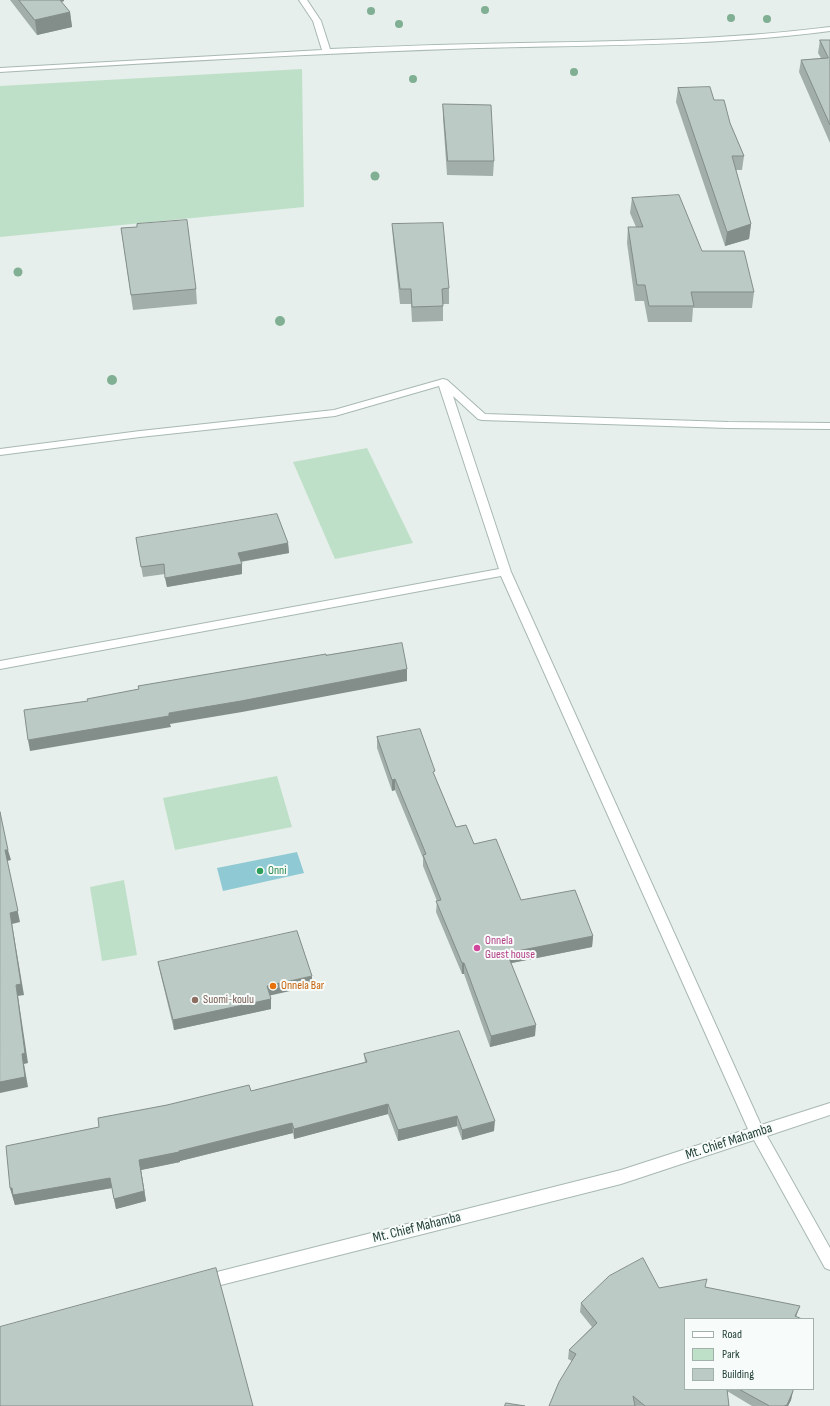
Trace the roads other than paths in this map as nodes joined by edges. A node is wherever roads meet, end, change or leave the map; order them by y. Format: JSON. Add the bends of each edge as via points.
{"nodes":[{"id":1,"x":303,"y":0,"type":"edge"},
{"id":2,"x":830,"y":29,"type":"edge"},
{"id":3,"x":327,"y":51,"type":"junction"},
{"id":4,"x":0,"y":70,"type":"edge"},
{"id":5,"x":443,"y":382,"type":"junction"},
{"id":6,"x":830,"y":426,"type":"edge"},
{"id":7,"x":0,"y":452,"type":"edge"},
{"id":8,"x":505,"y":572,"type":"junction"},
{"id":9,"x":0,"y":664,"type":"edge"},
{"id":10,"x":830,"y":1109,"type":"edge"},
{"id":11,"x":757,"y":1132,"type":"junction"},
{"id":12,"x":830,"y":1263,"type":"edge"},
{"id":13,"x":192,"y":1286,"type":"edge"}],
"edges":[{"from":1,"to":3,"type":"street","via":[[317,21]]},
{"from":2,"to":3,"type":"street","via":[[712,39]]},
{"from":3,"to":4,"type":"street"},
{"from":5,"to":6,"type":"street","via":[[482,417]]},
{"from":5,"to":7,"type":"street","via":[[335,414],[140,434]]},
{"from":5,"to":8,"type":"street"},
{"from":8,"to":9,"type":"street"},
{"from":8,"to":11,"type":"street"},
{"from":10,"to":11,"type":"street","name":"Mt. Chief Mahamba"},
{"from":11,"to":12,"type":"street"},
{"from":11,"to":13,"type":"street","name":"Mt. Chief Mahamba","via":[[621,1177]]}]}
